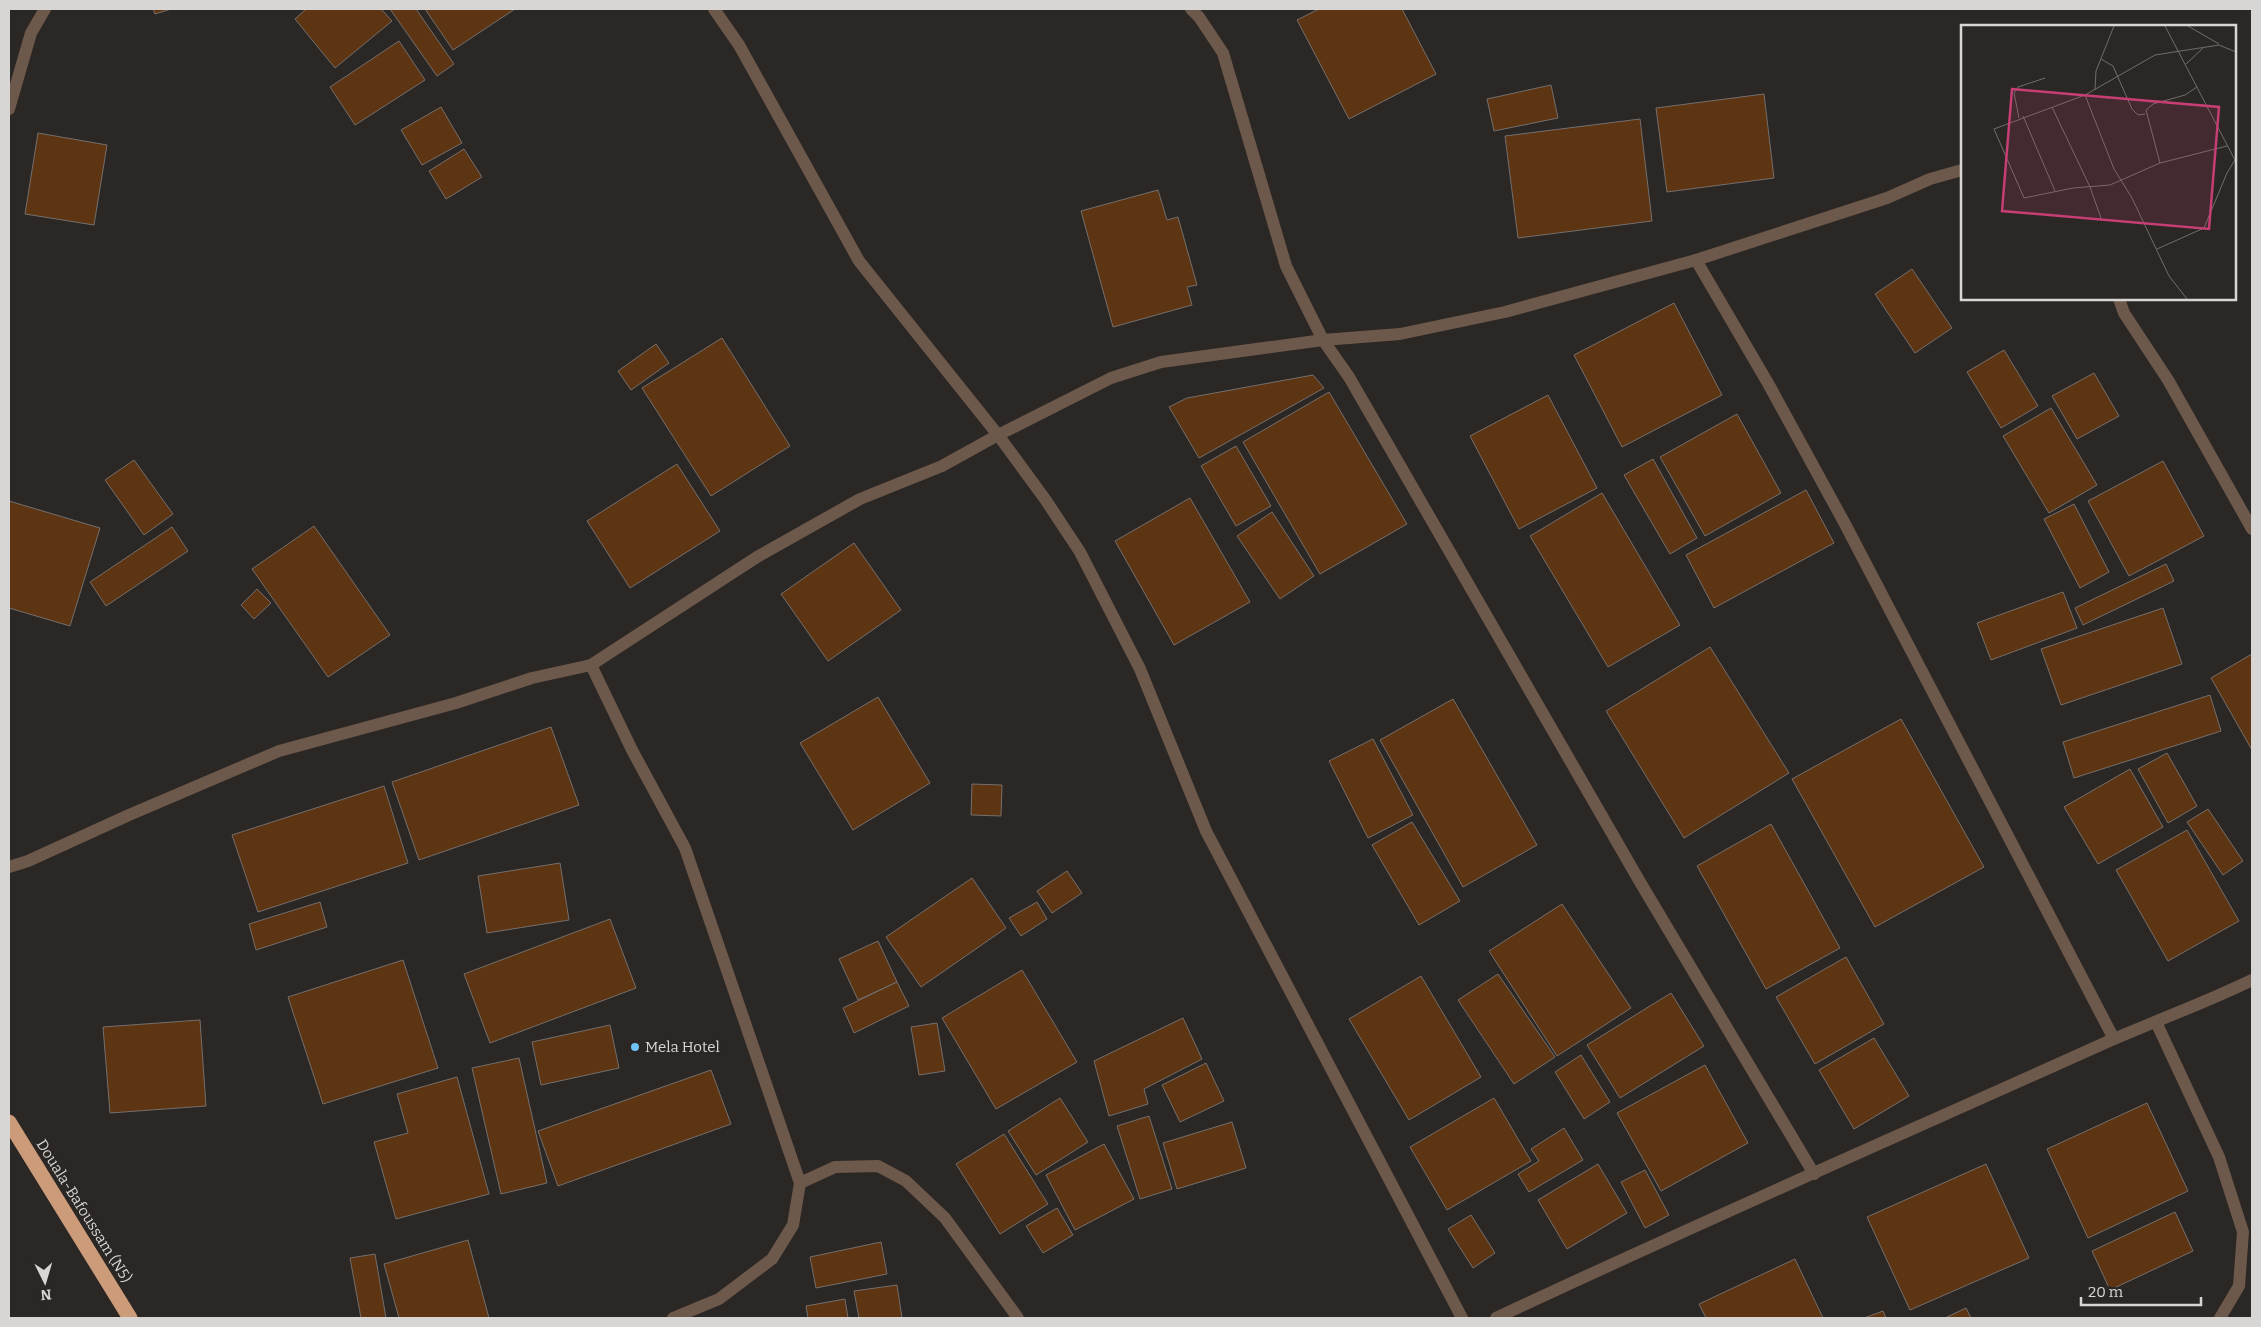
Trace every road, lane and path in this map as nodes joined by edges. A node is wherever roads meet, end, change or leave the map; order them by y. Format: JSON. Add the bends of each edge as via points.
{"nodes":[{"id":1,"x":45,"y":9,"type":"edge"},
{"id":2,"x":714,"y":9,"type":"edge"},
{"id":3,"x":1191,"y":9,"type":"edge"},
{"id":4,"x":9,"y":109,"type":"edge"},
{"id":5,"x":1961,"y":170,"type":"edge"},
{"id":6,"x":1696,"y":260,"type":"junction"},
{"id":7,"x":2119,"y":300,"type":"edge"},
{"id":8,"x":1323,"y":340,"type":"junction"},
{"id":9,"x":998,"y":435,"type":"junction"},
{"id":10,"x":2252,"y":529,"type":"edge"},
{"id":11,"x":591,"y":665,"type":"junction"},
{"id":12,"x":9,"y":867,"type":"edge"},
{"id":13,"x":2252,"y":980,"type":"edge"},
{"id":14,"x":2156,"y":1022,"type":"junction"},
{"id":15,"x":2114,"y":1039,"type":"junction"},
{"id":16,"x":9,"y":1122,"type":"edge"},
{"id":17,"x":1814,"y":1174,"type":"junction"},
{"id":18,"x":800,"y":1183,"type":"junction"},
{"id":19,"x":130,"y":1318,"type":"edge"},
{"id":20,"x":673,"y":1318,"type":"edge"},
{"id":21,"x":1018,"y":1318,"type":"edge"},
{"id":22,"x":1462,"y":1318,"type":"edge"},
{"id":23,"x":1496,"y":1318,"type":"edge"},
{"id":24,"x":2220,"y":1318,"type":"edge"}],
"edges":[{"from":1,"to":4,"type":"street","via":[[31,33]]},
{"from":2,"to":9,"type":"street","via":[[739,45],[859,261]]},
{"from":3,"to":8,"type":"street","via":[[1223,53],[1286,266]]},
{"from":5,"to":6,"type":"street","via":[[1930,179],[1887,198]]},
{"from":6,"to":8,"type":"street","via":[[1505,312],[1400,334]]},
{"from":6,"to":15,"type":"street","via":[[1845,524]]},
{"from":7,"to":10,"type":"street"},
{"from":8,"to":9,"type":"street","via":[[1161,362],[1111,378]]},
{"from":8,"to":17,"type":"street","via":[[1349,377],[1640,882]]},
{"from":9,"to":11,"type":"street","via":[[942,466],[843,508],[757,557]]},
{"from":9,"to":22,"type":"street","via":[[1080,552],[1140,669],[1206,831]]},
{"from":11,"to":12,"type":"street","via":[[532,678],[456,703],[279,751]]},
{"from":11,"to":18,"type":"street","via":[[684,848]]},
{"from":13,"to":14,"type":"street"},
{"from":14,"to":15,"type":"street"},
{"from":14,"to":24,"type":"street","via":[[2219,1157],[2243,1232],[2239,1286]]},
{"from":15,"to":17,"type":"street"},
{"from":16,"to":19,"type":"highway","name":"Douala-Bafoussam (N5)"},
{"from":17,"to":23,"type":"street","via":[[1682,1231]]},
{"from":18,"to":20,"type":"street","via":[[793,1225],[772,1259],[719,1299]]},
{"from":18,"to":21,"type":"street","via":[[835,1167],[861,1166],[878,1166],[906,1181],[945,1218]]}]}
